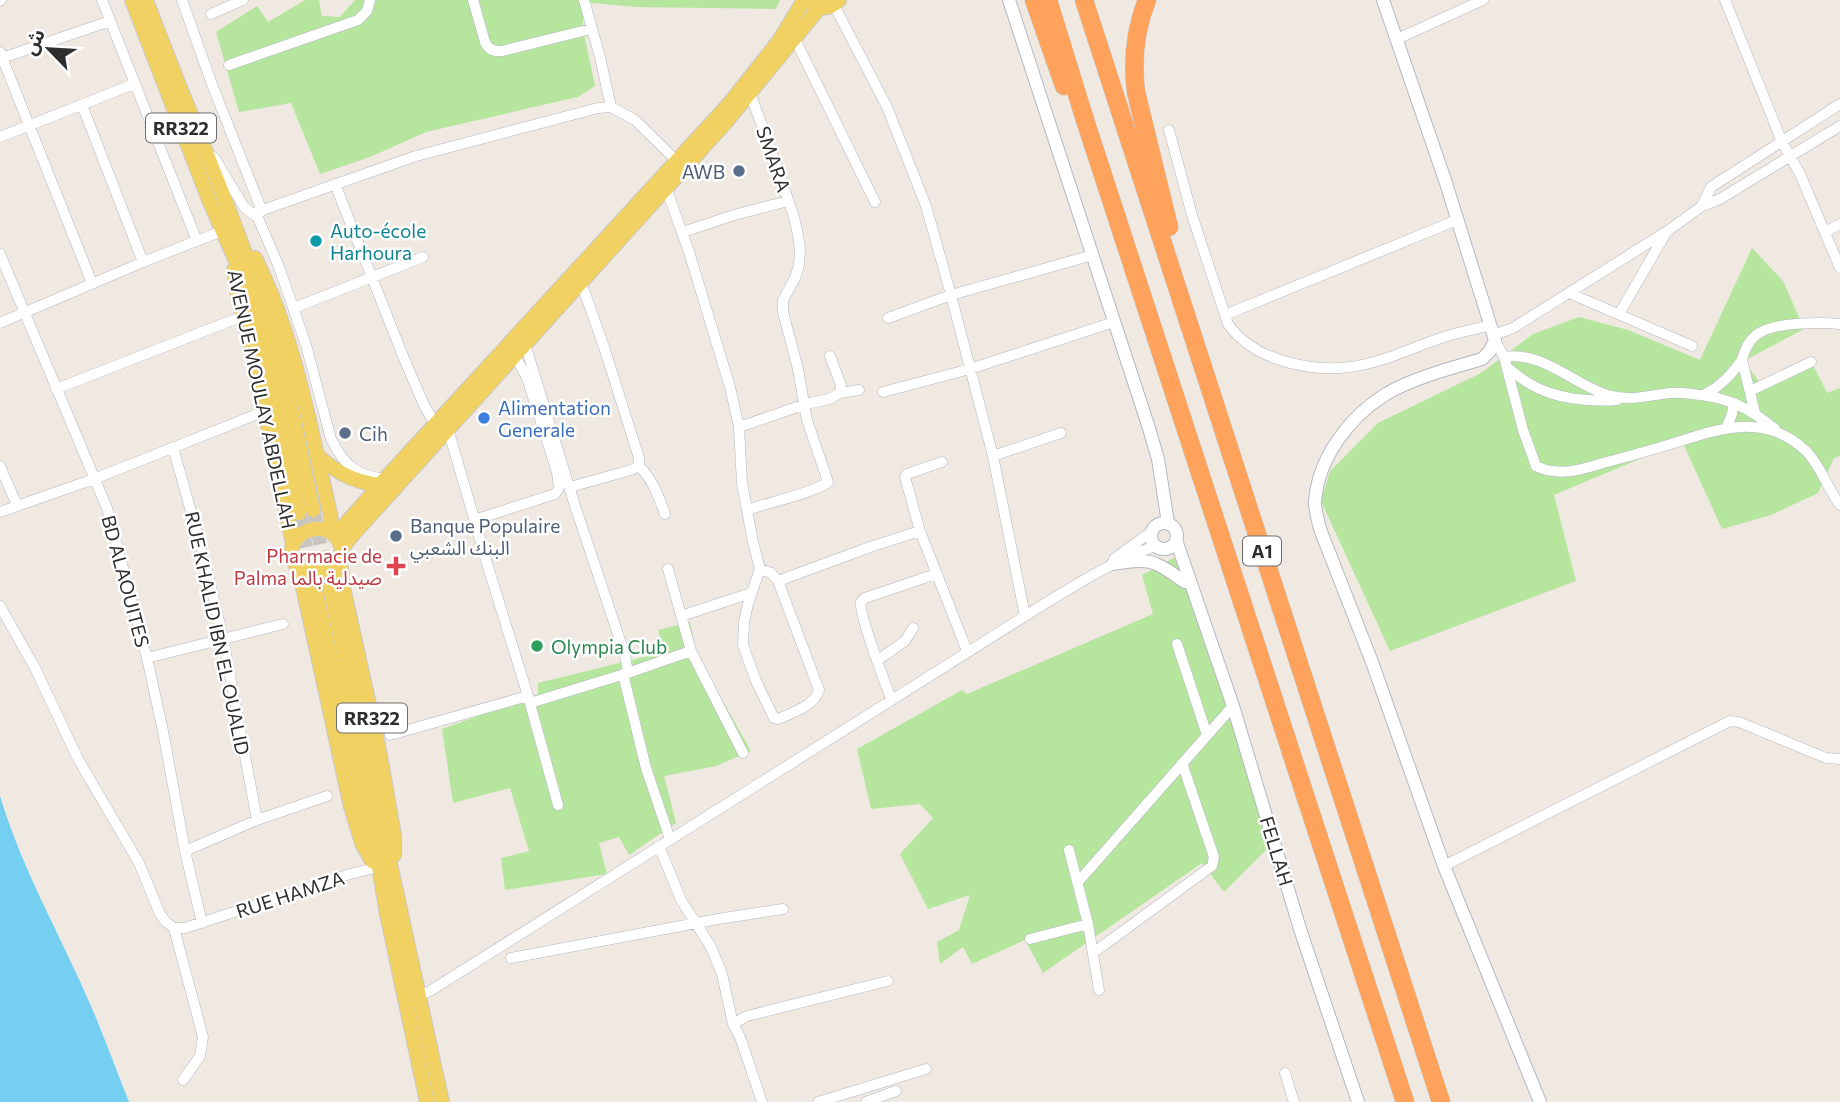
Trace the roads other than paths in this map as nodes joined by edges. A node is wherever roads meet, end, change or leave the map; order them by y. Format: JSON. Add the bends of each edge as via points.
{"nodes":[{"id":1,"x":102,"y":0,"type":"edge"},
{"id":2,"x":132,"y":0,"type":"edge"},
{"id":3,"x":146,"y":0,"type":"edge"},
{"id":4,"x":182,"y":0,"type":"edge"},
{"id":5,"x":243,"y":0,"type":"edge"},
{"id":6,"x":370,"y":0,"type":"edge"},
{"id":7,"x":473,"y":0,"type":"edge"},
{"id":8,"x":584,"y":0,"type":"edge"},
{"id":9,"x":1009,"y":0,"type":"edge"},
{"id":10,"x":1034,"y":0,"type":"edge"},
{"id":11,"x":1048,"y":0,"type":"edge"},
{"id":12,"x":1084,"y":0,"type":"edge"},
{"id":13,"x":1147,"y":0,"type":"edge"},
{"id":14,"x":1383,"y":0,"type":"edge"},
{"id":15,"x":1483,"y":0,"type":"edge"},
{"id":16,"x":1725,"y":0,"type":"edge"},
{"id":17,"x":821,"y":3,"type":"edge"},
{"id":18,"x":211,"y":14,"type":"dead end"},
{"id":19,"x":110,"y":21,"type":"junction"},
{"id":20,"x":591,"y":29,"type":"junction"},
{"id":21,"x":794,"y":37,"type":"junction"},
{"id":22,"x":1397,"y":39,"type":"junction"},
{"id":23,"x":1,"y":55,"type":"edge"},
{"id":24,"x":229,"y":65,"type":"dead end"},
{"id":25,"x":134,"y":84,"type":"junction"},
{"id":26,"x":750,"y":93,"type":"junction"},
{"id":27,"x":1840,"y":104,"type":"edge"},
{"id":28,"x":82,"y":105,"type":"junction"},
{"id":29,"x":611,"y":107,"type":"junction"},
{"id":30,"x":1085,"y":120,"type":"junction"},
{"id":31,"x":29,"y":126,"type":"junction"},
{"id":32,"x":1840,"y":126,"type":"edge"},
{"id":33,"x":1169,"y":130,"type":"dead end"},
{"id":34,"x":199,"y":134,"type":"junction"},
{"id":35,"x":0,"y":137,"type":"edge"},
{"id":36,"x":1782,"y":142,"type":"junction"},
{"id":37,"x":1791,"y":155,"type":"junction"},
{"id":38,"x":680,"y":165,"type":"junction"},
{"id":39,"x":663,"y":183,"type":"junction"},
{"id":40,"x":335,"y":184,"type":"junction"},
{"id":41,"x":788,"y":201,"type":"junction"},
{"id":42,"x":875,"y":202,"type":"dead end"},
{"id":43,"x":1702,"y":206,"type":"junction"},
{"id":44,"x":258,"y":212,"type":"junction"},
{"id":45,"x":1457,"y":220,"type":"junction"},
{"id":46,"x":1840,"y":224,"type":"edge"},
{"id":47,"x":1669,"y":229,"type":"junction"},
{"id":48,"x":222,"y":231,"type":"junction"},
{"id":49,"x":682,"y":232,"type":"junction"},
{"id":50,"x":1825,"y":232,"type":"junction"},
{"id":51,"x":237,"y":235,"type":"junction"},
{"id":52,"x":197,"y":241,"type":"junction"},
{"id":53,"x":0,"y":254,"type":"edge"},
{"id":54,"x":232,"y":254,"type":"junction"},
{"id":55,"x":1093,"y":255,"type":"junction"},
{"id":56,"x":423,"y":257,"type":"dead end"},
{"id":57,"x":143,"y":262,"type":"junction"},
{"id":58,"x":1840,"y":268,"type":"edge"},
{"id":59,"x":371,"y":277,"type":"junction"},
{"id":60,"x":581,"y":282,"type":"junction"},
{"id":61,"x":92,"y":283,"type":"junction"},
{"id":62,"x":1569,"y":293,"type":"junction"},
{"id":63,"x":951,"y":295,"type":"junction"},
{"id":64,"x":294,"y":308,"type":"junction"},
{"id":65,"x":24,"y":312,"type":"junction"},
{"id":66,"x":1619,"y":314,"type":"junction"},
{"id":67,"x":1225,"y":315,"type":"junction"},
{"id":68,"x":243,"y":316,"type":"junction"},
{"id":69,"x":888,"y":318,"type":"dead end"},
{"id":70,"x":1114,"y":322,"type":"junction"},
{"id":71,"x":0,"y":323,"type":"edge"},
{"id":72,"x":1840,"y":324,"type":"edge"},
{"id":73,"x":1493,"y":333,"type":"junction"},
{"id":74,"x":523,"y":337,"type":"junction"},
{"id":75,"x":1692,"y":346,"type":"dead end"},
{"id":76,"x":511,"y":350,"type":"junction"},
{"id":77,"x":830,"y":356,"type":"dead end"},
{"id":78,"x":1742,"y":360,"type":"junction"},
{"id":79,"x":1505,"y":362,"type":"junction"},
{"id":80,"x":1811,"y":362,"type":"dead end"},
{"id":81,"x":970,"y":369,"type":"junction"},
{"id":82,"x":1205,"y":373,"type":"junction"},
{"id":83,"x":56,"y":389,"type":"junction"},
{"id":84,"x":859,"y":390,"type":"dead end"},
{"id":85,"x":1750,"y":391,"type":"junction"},
{"id":86,"x":883,"y":392,"type":"dead end"},
{"id":87,"x":840,"y":393,"type":"junction"},
{"id":88,"x":1704,"y":395,"type":"junction"},
{"id":89,"x":1625,"y":400,"type":"junction"},
{"id":90,"x":1734,"y":403,"type":"junction"},
{"id":91,"x":806,"y":404,"type":"junction"},
{"id":92,"x":265,"y":411,"type":"junction"},
{"id":93,"x":1755,"y":413,"type":"junction"},
{"id":94,"x":441,"y":424,"type":"junction"},
{"id":95,"x":739,"y":427,"type":"junction"},
{"id":96,"x":1726,"y":429,"type":"junction"},
{"id":97,"x":1779,"y":432,"type":"junction"},
{"id":98,"x":1061,"y":433,"type":"dead end"},
{"id":99,"x":173,"y":447,"type":"junction"},
{"id":100,"x":316,"y":454,"type":"junction"},
{"id":101,"x":993,"y":456,"type":"junction"},
{"id":102,"x":942,"y":462,"type":"dead end"},
{"id":103,"x":0,"y":466,"type":"edge"},
{"id":104,"x":639,"y":466,"type":"junction"},
{"id":105,"x":94,"y":479,"type":"junction"},
{"id":106,"x":382,"y":482,"type":"junction"},
{"id":107,"x":570,"y":487,"type":"junction"},
{"id":108,"x":17,"y":505,"type":"junction"},
{"id":109,"x":1840,"y":505,"type":"edge"},
{"id":110,"x":747,"y":510,"type":"junction"},
{"id":111,"x":0,"y":512,"type":"edge"},
{"id":112,"x":665,"y":514,"type":"dead end"},
{"id":113,"x":474,"y":520,"type":"junction"},
{"id":114,"x":1168,"y":523,"type":"junction"},
{"id":115,"x":920,"y":531,"type":"junction"},
{"id":116,"x":1151,"y":532,"type":"junction"},
{"id":117,"x":1176,"y":540,"type":"junction"},
{"id":118,"x":293,"y":544,"type":"junction"},
{"id":119,"x":338,"y":544,"type":"junction"},
{"id":120,"x":1160,"y":548,"type":"junction"},
{"id":121,"x":1108,"y":566,"type":"junction"},
{"id":122,"x":299,"y":569,"type":"junction"},
{"id":123,"x":668,"y":569,"type":"dead end"},
{"id":124,"x":760,"y":569,"type":"junction"},
{"id":125,"x":936,"y":574,"type":"junction"},
{"id":126,"x":778,"y":581,"type":"junction"},
{"id":127,"x":1185,"y":582,"type":"junction"},
{"id":128,"x":751,"y":593,"type":"junction"},
{"id":129,"x":1196,"y":600,"type":"junction"},
{"id":130,"x":0,"y":606,"type":"edge"},
{"id":131,"x":1025,"y":615,"type":"junction"},
{"id":132,"x":681,"y":616,"type":"junction"},
{"id":133,"x":282,"y":624,"type":"dead end"},
{"id":134,"x":913,"y":628,"type":"dead end"},
{"id":135,"x":223,"y":638,"type":"junction"},
{"id":136,"x":1177,"y":644,"type":"dead end"},
{"id":137,"x":691,"y":651,"type":"junction"},
{"id":138,"x":967,"y":651,"type":"junction"},
{"id":139,"x":148,"y":658,"type":"junction"},
{"id":140,"x":878,"y":660,"type":"junction"},
{"id":141,"x":626,"y":673,"type":"junction"},
{"id":142,"x":529,"y":699,"type":"junction"},
{"id":143,"x":891,"y":699,"type":"junction"},
{"id":144,"x":1233,"y":706,"type":"junction"},
{"id":145,"x":1207,"y":734,"type":"junction"},
{"id":146,"x":390,"y":735,"type":"dead end"},
{"id":147,"x":743,"y":753,"type":"dead end"},
{"id":148,"x":1840,"y":759,"type":"edge"},
{"id":149,"x":1182,"y":763,"type":"junction"},
{"id":150,"x":327,"y":796,"type":"dead end"},
{"id":151,"x":558,"y":805,"type":"dead end"},
{"id":152,"x":257,"y":820,"type":"junction"},
{"id":153,"x":670,"y":839,"type":"junction"},
{"id":154,"x":659,"y":846,"type":"junction"},
{"id":155,"x":1069,"y":850,"type":"dead end"},
{"id":156,"x":185,"y":851,"type":"junction"},
{"id":157,"x":1444,"y":866,"type":"junction"},
{"id":158,"x":379,"y":867,"type":"junction"},
{"id":159,"x":393,"y":881,"type":"junction"},
{"id":160,"x":1078,"y":882,"type":"junction"},
{"id":161,"x":783,"y":909,"type":"dead end"},
{"id":162,"x":202,"y":923,"type":"junction"},
{"id":163,"x":695,"y":924,"type":"junction"},
{"id":164,"x":1088,"y":924,"type":"junction"},
{"id":165,"x":174,"y":928,"type":"junction"},
{"id":166,"x":1030,"y":939,"type":"dead end"},
{"id":167,"x":1093,"y":953,"type":"junction"},
{"id":168,"x":512,"y":958,"type":"dead end"},
{"id":169,"x":888,"y":981,"type":"dead end"},
{"id":170,"x":1099,"y":990,"type":"dead end"},
{"id":171,"x":418,"y":996,"type":"junction"},
{"id":172,"x":733,"y":1024,"type":"junction"},
{"id":173,"x":926,"y":1069,"type":"dead end"},
{"id":174,"x":1285,"y":1073,"type":"dead end"},
{"id":175,"x":183,"y":1080,"type":"dead end"},
{"id":176,"x":896,"y":1091,"type":"dead end"},
{"id":177,"x":427,"y":1102,"type":"edge"},
{"id":178,"x":442,"y":1102,"type":"edge"},
{"id":179,"x":762,"y":1102,"type":"edge"},
{"id":180,"x":818,"y":1102,"type":"edge"},
{"id":181,"x":866,"y":1102,"type":"edge"},
{"id":182,"x":1294,"y":1102,"type":"edge"},
{"id":183,"x":1358,"y":1102,"type":"edge"},
{"id":184,"x":1405,"y":1102,"type":"edge"},
{"id":185,"x":1441,"y":1102,"type":"edge"},
{"id":186,"x":1540,"y":1102,"type":"edge"}],
"edges":[{"from":1,"to":19,"type":"street"},
{"from":2,"to":48,"type":"main road","name":"AVENUE MOULAY ABDELLAH","number":"RR322"},
{"from":3,"to":34,"type":"main road","name":"AVENUE MOULAY ABDELLAH","number":"RR322"},
{"from":4,"to":44,"type":"street"},
{"from":5,"to":18,"type":"street"},
{"from":6,"to":24,"type":"street","via":[[368,11],[358,20]]},
{"from":7,"to":20,"type":"street","via":[[487,45],[495,51]]},
{"from":8,"to":20,"type":"street"},
{"from":9,"to":55,"type":"street","name":"FELLAH"},
{"from":10,"to":30,"type":"highway","via":[[1061,81]]},
{"from":11,"to":30,"type":"highway","number":"A1"},
{"from":12,"to":82,"type":"highway","number":"A1"},
{"from":13,"to":82,"type":"highway","via":[[1135,45],[1136,92]]},
{"from":14,"to":22,"type":"street"},
{"from":15,"to":22,"type":"street"},
{"from":16,"to":36,"type":"street"},
{"from":17,"to":21,"type":"main road"},
{"from":17,"to":38,"type":"main road","via":[[790,26]]},
{"from":17,"to":63,"type":"street","via":[[887,107],[926,206]]},
{"from":19,"to":23,"type":"street"},
{"from":19,"to":25,"type":"street"},
{"from":20,"to":29,"type":"street"},
{"from":21,"to":26,"type":"main road"},
{"from":21,"to":42,"type":"street"},
{"from":22,"to":45,"type":"street"},
{"from":23,"to":31,"type":"street"},
{"from":25,"to":28,"type":"street"},
{"from":25,"to":52,"type":"street"},
{"from":26,"to":38,"type":"main road"},
{"from":26,"to":41,"type":"street","name":"SMARA"},
{"from":27,"to":36,"type":"street"},
{"from":28,"to":31,"type":"street"},
{"from":28,"to":57,"type":"street"},
{"from":29,"to":38,"type":"street","via":[[635,120]]},
{"from":29,"to":40,"type":"street","via":[[416,156]]},
{"from":30,"to":184,"type":"highway","number":"A1"},
{"from":31,"to":35,"type":"street"},
{"from":31,"to":61,"type":"street"},
{"from":32,"to":37,"type":"street"},
{"from":33,"to":67,"type":"street"},
{"from":34,"to":44,"type":"street","via":[[244,207]]},
{"from":34,"to":51,"type":"main road","name":"AVENUE MOULAY ABDELLAH","number":"RR322"},
{"from":36,"to":37,"type":"street"},
{"from":36,"to":43,"type":"street","via":[[1712,187]]},
{"from":37,"to":43,"type":"street"},
{"from":37,"to":50,"type":"street"},
{"from":38,"to":39,"type":"main road"},
{"from":39,"to":49,"type":"street"},
{"from":39,"to":60,"type":"main road"},
{"from":39,"to":74,"type":"main road"},
{"from":40,"to":44,"type":"street"},
{"from":40,"to":59,"type":"street"},
{"from":41,"to":49,"type":"street","name":"SMARA"},
{"from":41,"to":91,"type":"street","via":[[800,250],[795,278],[782,306]]},
{"from":43,"to":47,"type":"street"},
{"from":44,"to":64,"type":"street"},
{"from":45,"to":67,"type":"street"},
{"from":45,"to":73,"type":"street"},
{"from":46,"to":50,"type":"street"},
{"from":47,"to":62,"type":"street"},
{"from":47,"to":66,"type":"street"},
{"from":48,"to":52,"type":"street"},
{"from":48,"to":54,"type":"main road","name":"AVENUE MOULAY ABDELLAH","number":"RR322"},
{"from":49,"to":95,"type":"street"},
{"from":50,"to":58,"type":"street"},
{"from":51,"to":54,"type":"main road","name":"AVENUE MOULAY ABDELLAH","number":"RR322","via":[[274,338],[306,511],[260,331]]},
{"from":51,"to":100,"type":"main road","name":"AVENUE MOULAY ABDELLAH","number":"RR322","via":[[256,259],[273,299],[294,361]]},
{"from":52,"to":57,"type":"street"},
{"from":53,"to":65,"type":"street","name":"BD ALAOUITES"},
{"from":54,"to":68,"type":"main road","name":"AVENUE MOULAY ABDELLAH","number":"RR322"},
{"from":55,"to":63,"type":"street"},
{"from":55,"to":70,"type":"street","name":"FELLAH"},
{"from":56,"to":59,"type":"street"},
{"from":57,"to":61,"type":"street"},
{"from":59,"to":64,"type":"street"},
{"from":59,"to":94,"type":"street","via":[[412,377]]},
{"from":60,"to":74,"type":"main road"},
{"from":60,"to":104,"type":"street"},
{"from":61,"to":65,"type":"street"},
{"from":62,"to":66,"type":"street"},
{"from":62,"to":73,"type":"street","via":[[1513,328]]},
{"from":63,"to":69,"type":"street"},
{"from":63,"to":81,"type":"street"},
{"from":64,"to":106,"type":"street","via":[[331,439],[361,474]]},
{"from":65,"to":71,"type":"street"},
{"from":65,"to":83,"type":"street","name":"BD ALAOUITES"},
{"from":66,"to":75,"type":"street"},
{"from":67,"to":73,"type":"street","via":[[1234,332],[1266,355],[1321,367],[1365,365],[1440,338]]},
{"from":68,"to":83,"type":"street"},
{"from":68,"to":92,"type":"main road","name":"AVENUE MOULAY ABDELLAH","number":"RR322"},
{"from":70,"to":81,"type":"street"},
{"from":70,"to":114,"type":"street","name":"FELLAH","via":[[1158,458]]},
{"from":72,"to":78,"type":"street","via":[[1810,322],[1762,332],[1749,343]]},
{"from":73,"to":79,"type":"street"},
{"from":73,"to":157,"type":"street","via":[[1490,351],[1482,359],[1386,394],[1363,412],[1325,461],[1315,501],[1320,528]]},
{"from":74,"to":76,"type":"main road"},
{"from":74,"to":107,"type":"street"},
{"from":76,"to":94,"type":"main road"},
{"from":76,"to":113,"type":"street","via":[[527,378],[559,488],[555,494]]},
{"from":77,"to":87,"type":"street"},
{"from":78,"to":85,"type":"street"},
{"from":78,"to":88,"type":"street","via":[[1730,377]]},
{"from":79,"to":89,"type":"street","via":[[1530,384],[1548,392],[1575,399]]},
{"from":79,"to":89,"type":"street","via":[[1512,356],[1535,358]]},
{"from":79,"to":96,"type":"street","via":[[1536,466],[1548,471],[1579,470]]},
{"from":80,"to":85,"type":"street"},
{"from":81,"to":86,"type":"street"},
{"from":81,"to":101,"type":"street"},
{"from":82,"to":185,"type":"highway","number":"A1"},
{"from":83,"to":105,"type":"street","name":"BD ALAOUITES"},
{"from":84,"to":87,"type":"street"},
{"from":85,"to":93,"type":"street"},
{"from":87,"to":91,"type":"street"},
{"from":88,"to":89,"type":"street","via":[[1675,392]]},
{"from":88,"to":90,"type":"street"},
{"from":90,"to":93,"type":"street"},
{"from":90,"to":96,"type":"street"},
{"from":91,"to":95,"type":"street"},
{"from":91,"to":110,"type":"street","via":[[828,482]]},
{"from":92,"to":99,"type":"street"},
{"from":92,"to":118,"type":"main road","name":"AVENUE MOULAY ABDELLAH","number":"RR322"},
{"from":93,"to":97,"type":"street"},
{"from":94,"to":106,"type":"main road"},
{"from":94,"to":113,"type":"street"},
{"from":94,"to":119,"type":"main road","via":[[357,530]]},
{"from":95,"to":110,"type":"street"},
{"from":96,"to":97,"type":"street","via":[[1756,426]]},
{"from":97,"to":109,"type":"street","via":[[1811,457]]},
{"from":98,"to":101,"type":"street"},
{"from":99,"to":105,"type":"street"},
{"from":99,"to":135,"type":"street","name":"RUE KHALID IBN EL OUALID"},
{"from":100,"to":106,"type":"main road","via":[[341,474]]},
{"from":100,"to":119,"type":"main road","name":"AVENUE MOULAY ABDELLAH","number":"RR322"},
{"from":101,"to":131,"type":"street"},
{"from":102,"to":115,"type":"street","via":[[905,477]]},
{"from":103,"to":108,"type":"street"},
{"from":104,"to":107,"type":"street"},
{"from":104,"to":112,"type":"street","via":[[650,477]]},
{"from":105,"to":108,"type":"street"},
{"from":105,"to":139,"type":"street","name":"BD ALAOUITES","via":[[107,508]]},
{"from":106,"to":119,"type":"main road"},
{"from":107,"to":141,"type":"street","via":[[625,655]]},
{"from":108,"to":111,"type":"street"},
{"from":110,"to":124,"type":"street"},
{"from":113,"to":142,"type":"street"},
{"from":114,"to":116,"type":"street","via":[[1157,524]]},
{"from":114,"to":117,"type":"street","name":"FELLAH"},
{"from":115,"to":125,"type":"street"},
{"from":115,"to":126,"type":"street"},
{"from":116,"to":120,"type":"street","name":"FELLAH","via":[[1152,542]]},
{"from":116,"to":121,"type":"street"},
{"from":117,"to":120,"type":"street","via":[[1170,548]]},
{"from":117,"to":129,"type":"street","name":"FELLAH"},
{"from":118,"to":119,"type":"main road","via":[[311,529],[325,529]]},
{"from":118,"to":122,"type":"main road","number":"RR322","via":[[292,558]]},
{"from":119,"to":122,"type":"main road","via":[[335,564],[323,571]]},
{"from":119,"to":159,"type":"main road","name":"AVENUE MOULAY ABDELLAH","number":"RR322","via":[[394,835]]},
{"from":120,"to":121,"type":"street"},
{"from":120,"to":127,"type":"street","name":"FELLAH"},
{"from":121,"to":127,"type":"street","via":[[1153,562]]},
{"from":121,"to":131,"type":"street"},
{"from":122,"to":158,"type":"main road","name":"AVENUE MOULAY ABDELLAH","number":"RR322","via":[[351,807],[362,843]]},
{"from":123,"to":132,"type":"street"},
{"from":124,"to":126,"type":"street"},
{"from":124,"to":128,"type":"street"},
{"from":125,"to":138,"type":"street"},
{"from":125,"to":140,"type":"street","via":[[862,600]]},
{"from":126,"to":128,"type":"street","via":[[819,693],[813,701],[778,719],[770,712],[744,651],[742,637]]},
{"from":127,"to":129,"type":"street","name":"FELLAH"},
{"from":128,"to":132,"type":"street"},
{"from":129,"to":144,"type":"street","name":"FELLAH"},
{"from":130,"to":165,"type":"street","via":[[78,759],[139,863],[160,914]]},
{"from":131,"to":138,"type":"street"},
{"from":132,"to":137,"type":"street"},
{"from":133,"to":135,"type":"street"},
{"from":134,"to":140,"type":"street","via":[[905,641]]},
{"from":135,"to":139,"type":"street"},
{"from":135,"to":152,"type":"street","name":"RUE KHALID IBN EL OUALID"},
{"from":136,"to":145,"type":"street"},
{"from":137,"to":141,"type":"street"},
{"from":137,"to":147,"type":"street"},
{"from":138,"to":143,"type":"street"},
{"from":139,"to":156,"type":"street","name":"BD ALAOUITES"},
{"from":140,"to":143,"type":"street"},
{"from":141,"to":142,"type":"street"},
{"from":141,"to":153,"type":"street","via":[[646,768]]},
{"from":142,"to":146,"type":"street"},
{"from":142,"to":151,"type":"street"},
{"from":143,"to":153,"type":"street"},
{"from":144,"to":145,"type":"street"},
{"from":144,"to":183,"type":"street","name":"FELLAH"},
{"from":145,"to":149,"type":"street"},
{"from":148,"to":157,"type":"street","via":[[1826,758],[1730,721]]},
{"from":149,"to":160,"type":"street"},
{"from":149,"to":167,"type":"street","via":[[1214,857],[1212,866]]},
{"from":150,"to":152,"type":"street"},
{"from":152,"to":156,"type":"street"},
{"from":153,"to":154,"type":"street"},
{"from":154,"to":163,"type":"street"},
{"from":154,"to":171,"type":"street"},
{"from":155,"to":160,"type":"street"},
{"from":156,"to":162,"type":"street","name":"BD ALAOUITES"},
{"from":157,"to":186,"type":"street"},
{"from":158,"to":159,"type":"main road","name":"AVENUE MOULAY ABDELLAH","number":"RR322","via":[[322,589]]},
{"from":158,"to":162,"type":"street","name":"RUE HAMZA"},
{"from":158,"to":177,"type":"main road","name":"AVENUE MOULAY ABDELLAH","number":"RR322"},
{"from":159,"to":171,"type":"main road","name":"AVENUE MOULAY ABDELLAH","number":"RR322"},
{"from":160,"to":164,"type":"street"},
{"from":161,"to":163,"type":"street"},
{"from":162,"to":165,"type":"street","name":"RUE HAMZA"},
{"from":163,"to":168,"type":"street"},
{"from":163,"to":172,"type":"street","via":[[722,974]]},
{"from":164,"to":166,"type":"street"},
{"from":164,"to":167,"type":"street"},
{"from":165,"to":175,"type":"street","via":[[203,1037],[200,1056]]},
{"from":167,"to":170,"type":"street"},
{"from":169,"to":172,"type":"street","via":[[747,1016]]},
{"from":171,"to":178,"type":"main road","name":"AVENUE MOULAY ABDELLAH","number":"RR322"},
{"from":172,"to":179,"type":"street"},
{"from":173,"to":180,"type":"street"},
{"from":174,"to":182,"type":"street"},
{"from":176,"to":181,"type":"street"}]}
